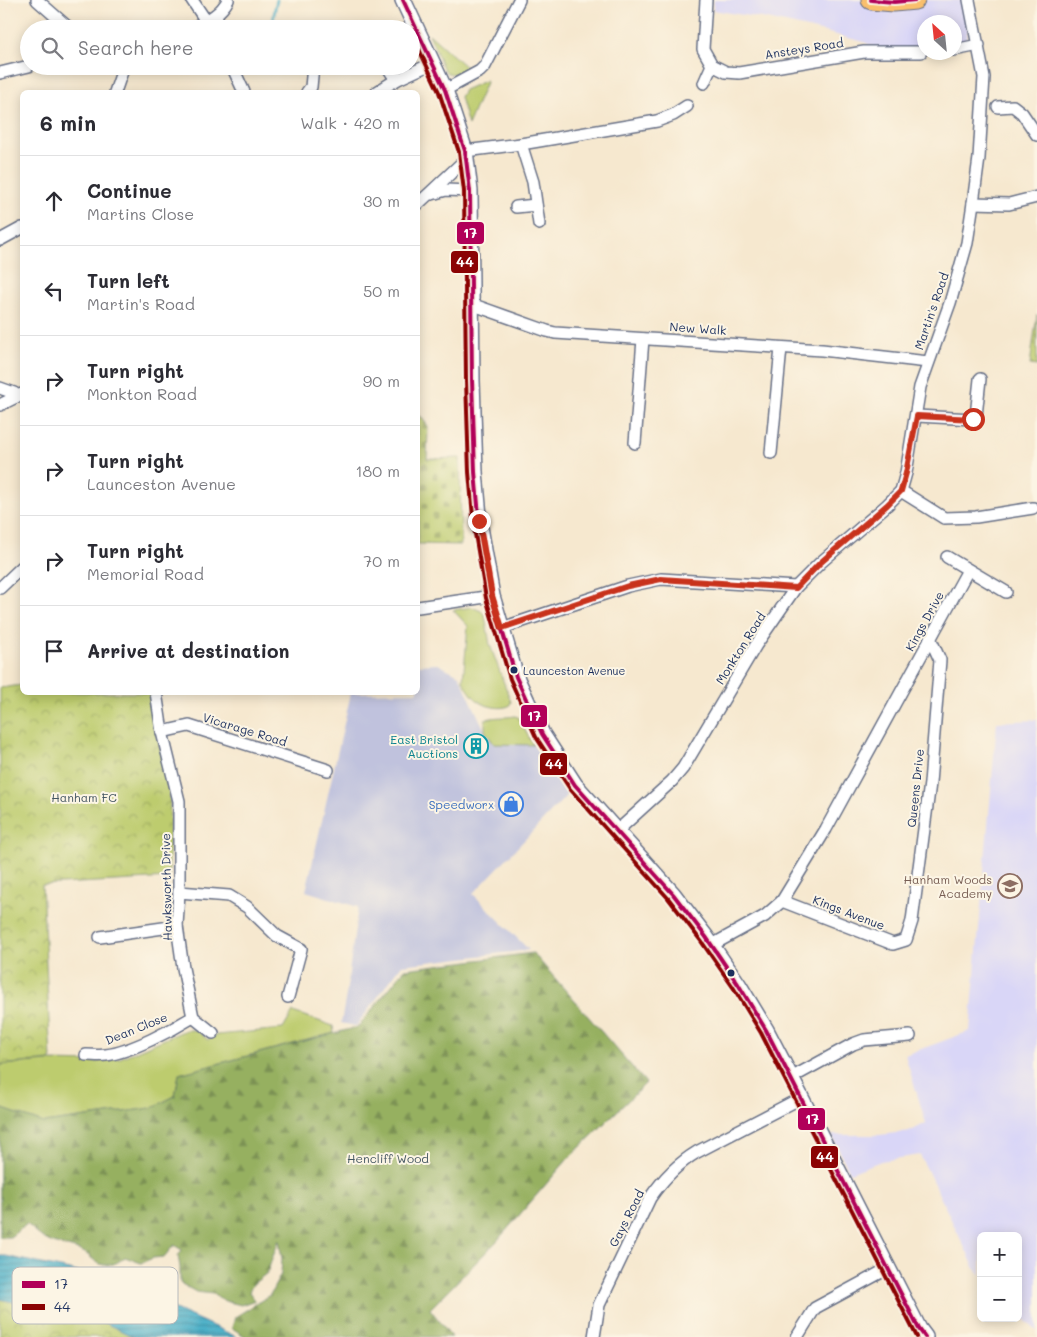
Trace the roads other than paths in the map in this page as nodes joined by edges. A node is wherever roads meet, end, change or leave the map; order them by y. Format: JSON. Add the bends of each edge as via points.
{"nodes":[{"id":1,"x":37,"y":0,"type":"edge"},
{"id":2,"x":192,"y":0,"type":"edge"},
{"id":3,"x":228,"y":0,"type":"edge"},
{"id":4,"x":403,"y":0,"type":"edge"},
{"id":5,"x":519,"y":0,"type":"edge"},
{"id":6,"x":706,"y":0,"type":"edge"},
{"id":7,"x":871,"y":0,"type":"edge"},
{"id":8,"x":915,"y":0,"type":"edge"},
{"id":9,"x":969,"y":0,"type":"edge"},
{"id":10,"x":216,"y":15,"type":"junction"},
{"id":11,"x":60,"y":20,"type":"edge"},
{"id":12,"x":205,"y":20,"type":"edge"},
{"id":13,"x":208,"y":20,"type":"edge"},
{"id":14,"x":217,"y":20,"type":"edge"},
{"id":15,"x":413,"y":20,"type":"edge"},
{"id":16,"x":420,"y":36,"type":"edge"},
{"id":17,"x":979,"y":45,"type":"junction"},
{"id":18,"x":962,"y":48,"type":"edge"},
{"id":19,"x":917,"y":52,"type":"edge"},
{"id":20,"x":433,"y":63,"type":"junction"},
{"id":21,"x":712,"y":65,"type":"junction"},
{"id":22,"x":20,"y":68,"type":"edge"},
{"id":23,"x":420,"y":69,"type":"edge"},
{"id":24,"x":0,"y":73,"type":"edge"},
{"id":25,"x":120,"y":75,"type":"edge"},
{"id":26,"x":236,"y":75,"type":"edge"},
{"id":27,"x":312,"y":75,"type":"edge"},
{"id":28,"x":393,"y":75,"type":"edge"},
{"id":29,"x":407,"y":75,"type":"edge"},
{"id":30,"x":396,"y":80,"type":"junction"},
{"id":31,"x":704,"y":83,"type":"dead end"},
{"id":32,"x":116,"y":90,"type":"edge"},
{"id":33,"x":243,"y":90,"type":"edge"},
{"id":34,"x":309,"y":90,"type":"edge"},
{"id":35,"x":380,"y":90,"type":"edge"},
{"id":36,"x":445,"y":90,"type":"junction"},
{"id":37,"x":687,"y":106,"type":"dead end"},
{"id":38,"x":998,"y":107,"type":"dead end"},
{"id":39,"x":1037,"y":135,"type":"edge"},
{"id":40,"x":521,"y":144,"type":"junction"},
{"id":41,"x":466,"y":155,"type":"junction"},
{"id":42,"x":470,"y":191,"type":"junction"},
{"id":43,"x":428,"y":196,"type":"junction"},
{"id":44,"x":1037,"y":197,"type":"edge"},
{"id":45,"x":420,"y":202,"type":"edge"},
{"id":46,"x":973,"y":203,"type":"junction"},
{"id":47,"x":536,"y":205,"type":"junction"},
{"id":48,"x":516,"y":207,"type":"dead end"},
{"id":49,"x":538,"y":224,"type":"dead end"},
{"id":50,"x":20,"y":229,"type":"edge"},
{"id":51,"x":0,"y":240,"type":"edge"},
{"id":52,"x":471,"y":304,"type":"junction"},
{"id":53,"x":643,"y":339,"type":"junction"},
{"id":54,"x":781,"y":348,"type":"junction"},
{"id":55,"x":928,"y":362,"type":"junction"},
{"id":56,"x":980,"y":380,"type":"dead end"},
{"id":57,"x":0,"y":388,"type":"edge"},
{"id":58,"x":20,"y":396,"type":"edge"},
{"id":59,"x":0,"y":404,"type":"edge"},
{"id":60,"x":917,"y":416,"type":"junction"},
{"id":61,"x":634,"y":443,"type":"dead end"},
{"id":62,"x":771,"y":453,"type":"dead end"},
{"id":63,"x":901,"y":491,"type":"junction"},
{"id":64,"x":1033,"y":508,"type":"dead end"},
{"id":65,"x":946,"y":557,"type":"dead end"},
{"id":66,"x":20,"y":569,"type":"edge"},
{"id":67,"x":968,"y":570,"type":"junction"},
{"id":68,"x":0,"y":588,"type":"edge"},
{"id":69,"x":796,"y":588,"type":"junction"},
{"id":70,"x":1006,"y":592,"type":"dead end"},
{"id":71,"x":492,"y":596,"type":"junction"},
{"id":72,"x":420,"y":607,"type":"edge"},
{"id":73,"x":502,"y":628,"type":"junction"},
{"id":74,"x":930,"y":638,"type":"junction"},
{"id":75,"x":156,"y":695,"type":"edge"},
{"id":76,"x":162,"y":732,"type":"junction"},
{"id":77,"x":328,"y":770,"type":"dead end"},
{"id":78,"x":616,"y":832,"type":"junction"},
{"id":79,"x":180,"y":892,"type":"junction"},
{"id":80,"x":782,"y":901,"type":"junction"},
{"id":81,"x":177,"y":926,"type":"junction"},
{"id":82,"x":100,"y":937,"type":"dead end"},
{"id":83,"x":906,"y":940,"type":"joint"},
{"id":84,"x":712,"y":945,"type":"junction"},
{"id":85,"x":288,"y":997,"type":"dead end"},
{"id":86,"x":193,"y":1017,"type":"junction"},
{"id":87,"x":213,"y":1033,"type":"dead end"},
{"id":88,"x":910,"y":1036,"type":"dead end"},
{"id":89,"x":86,"y":1055,"type":"dead end"},
{"id":90,"x":791,"y":1078,"type":"junction"},
{"id":91,"x":800,"y":1098,"type":"junction"},
{"id":92,"x":888,"y":1269,"type":"junction"},
{"id":93,"x":594,"y":1337,"type":"edge"},
{"id":94,"x":797,"y":1337,"type":"edge"},
{"id":95,"x":925,"y":1337,"type":"edge"}],
"edges":[{"from":1,"to":11,"type":"street"},
{"from":2,"to":12,"type":"street"},
{"from":3,"to":10,"type":"street"},
{"from":4,"to":15,"type":"street"},
{"from":5,"to":36,"type":"street","via":[[485,66]]},
{"from":6,"to":21,"type":"street","via":[[703,49]]},
{"from":7,"to":8,"type":"main road"},
{"from":9,"to":17,"type":"street","name":"Martin's Road"},
{"from":10,"to":13,"type":"street"},
{"from":10,"to":14,"type":"street"},
{"from":16,"to":20,"type":"street"},
{"from":17,"to":18,"type":"street"},
{"from":17,"to":46,"type":"street","name":"Martin's Road","via":[[984,77],[983,110]]},
{"from":19,"to":21,"type":"street","name":"Ansteys Road","via":[[864,52],[739,72],[726,72]]},
{"from":20,"to":23,"type":"street"},
{"from":20,"to":36,"type":"street"},
{"from":21,"to":31,"type":"street"},
{"from":22,"to":24,"type":"street"},
{"from":25,"to":32,"type":"street"},
{"from":26,"to":33,"type":"street"},
{"from":27,"to":34,"type":"street"},
{"from":28,"to":30,"type":"street"},
{"from":29,"to":30,"type":"street"},
{"from":30,"to":35,"type":"street"},
{"from":36,"to":41,"type":"street"},
{"from":37,"to":40,"type":"street","via":[[666,119]]},
{"from":38,"to":39,"type":"street","via":[[1013,106]]},
{"from":40,"to":41,"type":"street"},
{"from":40,"to":47,"type":"street","via":[[533,182]]},
{"from":41,"to":42,"type":"street"},
{"from":41,"to":43,"type":"street"},
{"from":42,"to":43,"type":"street","via":[[446,190]]},
{"from":42,"to":52,"type":"street"},
{"from":43,"to":45,"type":"street"},
{"from":44,"to":46,"type":"street","via":[[1009,204]]},
{"from":46,"to":55,"type":"street","name":"Martin's Road","via":[[967,243],[950,303]]},
{"from":47,"to":48,"type":"street"},
{"from":47,"to":49,"type":"street"},
{"from":50,"to":51,"type":"street"},
{"from":52,"to":53,"type":"street","name":"New Walk","via":[[547,332]]},
{"from":52,"to":71,"type":"street","via":[[475,472],[480,527]]},
{"from":53,"to":54,"type":"street","name":"New Walk"},
{"from":53,"to":61,"type":"street"},
{"from":54,"to":55,"type":"street","name":"New Walk"},
{"from":54,"to":62,"type":"street"},
{"from":55,"to":60,"type":"street","name":"Martin's Road","via":[[920,387]]},
{"from":56,"to":60,"type":"street","via":[[976,416],[970,420]]},
{"from":57,"to":58,"type":"street"},
{"from":58,"to":59,"type":"street"},
{"from":60,"to":63,"type":"street","name":"Martin's Road"},
{"from":63,"to":64,"type":"street","via":[[944,518],[976,517]]},
{"from":63,"to":69,"type":"street","name":"Monkton Road"},
{"from":65,"to":67,"type":"street"},
{"from":66,"to":68,"type":"street"},
{"from":67,"to":70,"type":"street"},
{"from":67,"to":74,"type":"street","name":"Kings Drive"},
{"from":69,"to":73,"type":"street","via":[[661,579],[628,586]]},
{"from":69,"to":78,"type":"street","name":"Monkton Road","via":[[756,644],[683,768]]},
{"from":71,"to":72,"type":"street"},
{"from":71,"to":73,"type":"street"},
{"from":73,"to":78,"type":"street","via":[[516,677],[542,734],[575,785]]},
{"from":74,"to":80,"type":"street","name":"Kings Drive","via":[[826,829]]},
{"from":74,"to":83,"type":"street","name":"Queens Drive","via":[[940,660],[930,783],[912,921]]},
{"from":75,"to":76,"type":"street"},
{"from":76,"to":77,"type":"street","name":"Vicarage Road","via":[[189,726]]},
{"from":76,"to":79,"type":"street","name":"Hawksworth Drive","via":[[178,801]]},
{"from":78,"to":84,"type":"street","via":[[672,894]]},
{"from":79,"to":81,"type":"street","name":"Hawksworth Drive"},
{"from":79,"to":85,"type":"street","via":[[229,896],[247,907],[277,936],[301,949]]},
{"from":80,"to":83,"type":"street","name":"Kings Avenue","via":[[893,944]]},
{"from":80,"to":84,"type":"street","name":"Kings Drive","via":[[765,916]]},
{"from":81,"to":82,"type":"street"},
{"from":81,"to":86,"type":"street","name":"Hawksworth Drive"},
{"from":84,"to":90,"type":"street","via":[[766,1030]]},
{"from":86,"to":87,"type":"street"},
{"from":86,"to":89,"type":"street","name":"Dean Close","via":[[172,1030],[120,1052]]},
{"from":88,"to":90,"type":"street","via":[[864,1040]]},
{"from":90,"to":91,"type":"street"},
{"from":91,"to":92,"type":"street"},
{"from":91,"to":93,"type":"street","name":"Gays Road","via":[[690,1156],[670,1171],[650,1198],[599,1305]]},
{"from":92,"to":94,"type":"street","via":[[815,1308]]},
{"from":92,"to":95,"type":"street"}]}
